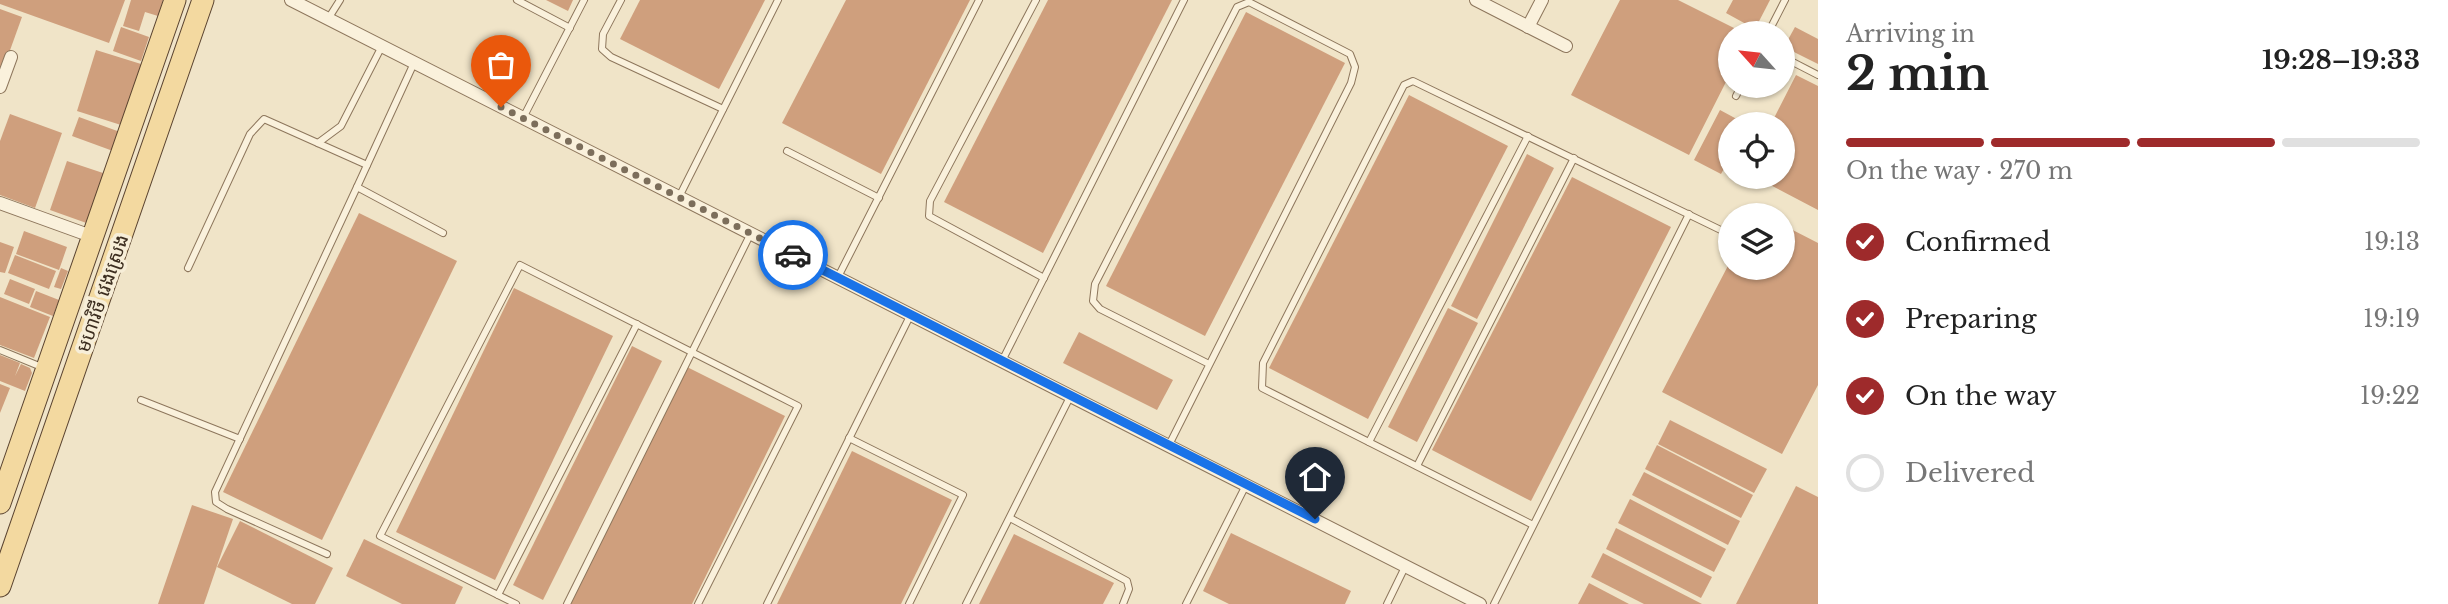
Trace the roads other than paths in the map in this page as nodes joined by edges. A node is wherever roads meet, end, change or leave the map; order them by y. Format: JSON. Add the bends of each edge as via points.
{"nodes":[{"id":1,"x":175,"y":0,"type":"edge"},
{"id":2,"x":204,"y":0,"type":"edge"},
{"id":3,"x":291,"y":0,"type":"edge"},
{"id":4,"x":340,"y":0,"type":"edge"},
{"id":5,"x":517,"y":0,"type":"edge"},
{"id":6,"x":584,"y":0,"type":"edge"},
{"id":7,"x":621,"y":0,"type":"edge"},
{"id":8,"x":778,"y":0,"type":"edge"},
{"id":9,"x":979,"y":0,"type":"edge"},
{"id":10,"x":1036,"y":0,"type":"edge"},
{"id":11,"x":1184,"y":0,"type":"edge"},
{"id":12,"x":1476,"y":0,"type":"edge"},
{"id":13,"x":1542,"y":0,"type":"edge"},
{"id":14,"x":1785,"y":0,"type":"edge"},
{"id":15,"x":328,"y":19,"type":"junction"},
{"id":16,"x":1774,"y":21,"type":"edge"},
{"id":17,"x":1528,"y":27,"type":"junction"},
{"id":18,"x":570,"y":28,"type":"junction"},
{"id":19,"x":382,"y":46,"type":"junction"},
{"id":20,"x":1566,"y":46,"type":"dead end"},
{"id":21,"x":11,"y":57,"type":"dead end"},
{"id":22,"x":414,"y":63,"type":"junction"},
{"id":23,"x":1796,"y":64,"type":"edge"},
{"id":24,"x":1818,"y":75,"type":"edge"},
{"id":25,"x":0,"y":87,"type":"edge"},
{"id":26,"x":723,"y":109,"type":"junction"},
{"id":27,"x":523,"y":118,"type":"junction"},
{"id":28,"x":1528,"y":136,"type":"junction"},
{"id":29,"x":318,"y":143,"type":"junction"},
{"id":30,"x":787,"y":150,"type":"dead end"},
{"id":31,"x":1574,"y":158,"type":"junction"},
{"id":32,"x":367,"y":165,"type":"junction"},
{"id":33,"x":357,"y":187,"type":"junction"},
{"id":34,"x":679,"y":197,"type":"junction"},
{"id":35,"x":879,"y":198,"type":"junction"},
{"id":36,"x":0,"y":203,"type":"edge"},
{"id":37,"x":1689,"y":214,"type":"junction"},
{"id":38,"x":1718,"y":228,"type":"edge"},
{"id":39,"x":443,"y":233,"type":"dead end"},
{"id":40,"x":751,"y":233,"type":"junction"},
{"id":41,"x":91,"y":236,"type":"junction"},
{"id":42,"x":188,"y":268,"type":"dead end"},
{"id":43,"x":838,"y":278,"type":"junction"},
{"id":44,"x":1044,"y":278,"type":"junction"},
{"id":45,"x":911,"y":314,"type":"junction"},
{"id":46,"x":637,"y":324,"type":"junction"},
{"id":47,"x":0,"y":350,"type":"edge"},
{"id":48,"x":691,"y":352,"type":"junction"},
{"id":49,"x":1002,"y":360,"type":"junction"},
{"id":50,"x":1209,"y":363,"type":"junction"},
{"id":51,"x":46,"y":369,"type":"junction"},
{"id":52,"x":1071,"y":395,"type":"junction"},
{"id":53,"x":141,"y":400,"type":"dead end"},
{"id":54,"x":849,"y":438,"type":"junction"},
{"id":55,"x":240,"y":439,"type":"junction"},
{"id":56,"x":1369,"y":442,"type":"junction"},
{"id":57,"x":1169,"y":445,"type":"junction"},
{"id":58,"x":1417,"y":466,"type":"junction"},
{"id":59,"x":1246,"y":485,"type":"junction"},
{"id":60,"x":0,"y":503,"type":"edge"},
{"id":61,"x":1010,"y":519,"type":"junction"},
{"id":62,"x":1533,"y":526,"type":"junction"},
{"id":63,"x":327,"y":554,"type":"dead end"},
{"id":64,"x":1406,"y":565,"type":"junction"},
{"id":65,"x":0,"y":586,"type":"edge"},
{"id":66,"x":498,"y":595,"type":"junction"},
{"id":67,"x":1187,"y":602,"type":"edge"},
{"id":68,"x":516,"y":604,"type":"edge"},
{"id":69,"x":567,"y":604,"type":"edge"},
{"id":70,"x":698,"y":604,"type":"edge"},
{"id":71,"x":767,"y":604,"type":"edge"},
{"id":72,"x":909,"y":604,"type":"edge"},
{"id":73,"x":966,"y":604,"type":"edge"},
{"id":74,"x":1123,"y":604,"type":"edge"},
{"id":75,"x":1196,"y":604,"type":"edge"},
{"id":76,"x":1387,"y":604,"type":"edge"},
{"id":77,"x":1480,"y":604,"type":"edge"},
{"id":78,"x":1494,"y":604,"type":"edge"}],
"edges":[{"from":1,"to":41,"type":"main road","name":"មហាវិថី វេងស្រេង"},
{"from":2,"to":65,"type":"main road","name":"មហាវិថី វេងស្រេង"},
{"from":3,"to":15,"type":"street"},
{"from":4,"to":15,"type":"lane"},
{"from":5,"to":18,"type":"lane"},
{"from":6,"to":18,"type":"lane"},
{"from":7,"to":26,"type":"lane","via":[[603,34],[601,49]]},
{"from":8,"to":26,"type":"lane"},
{"from":9,"to":35,"type":"lane"},
{"from":10,"to":44,"type":"lane","via":[[930,201],[929,216]]},
{"from":11,"to":44,"type":"lane"},
{"from":12,"to":17,"type":"street"},
{"from":13,"to":17,"type":"street"},
{"from":14,"to":16,"type":"lane"},
{"from":15,"to":19,"type":"street"},
{"from":17,"to":20,"type":"street"},
{"from":18,"to":27,"type":"lane"},
{"from":19,"to":22,"type":"street"},
{"from":19,"to":29,"type":"lane","via":[[341,127]]},
{"from":21,"to":25,"type":"street"},
{"from":22,"to":27,"type":"street"},
{"from":22,"to":32,"type":"lane"},
{"from":23,"to":24,"type":"lane"},
{"from":26,"to":34,"type":"lane"},
{"from":27,"to":34,"type":"street"},
{"from":28,"to":31,"type":"lane"},
{"from":28,"to":56,"type":"lane"},
{"from":28,"to":56,"type":"lane","via":[[1413,81],[1404,85],[1263,363],[1260,379],[1262,388]]},
{"from":29,"to":32,"type":"lane"},
{"from":29,"to":42,"type":"lane","via":[[264,119],[250,134]]},
{"from":30,"to":35,"type":"lane"},
{"from":31,"to":37,"type":"lane"},
{"from":31,"to":58,"type":"lane"},
{"from":32,"to":33,"type":"lane"},
{"from":33,"to":39,"type":"lane"},
{"from":33,"to":55,"type":"lane"},
{"from":34,"to":40,"type":"street"},
{"from":35,"to":43,"type":"lane"},
{"from":36,"to":41,"type":"street"},
{"from":37,"to":38,"type":"lane"},
{"from":37,"to":62,"type":"lane"},
{"from":40,"to":43,"type":"street"},
{"from":40,"to":48,"type":"lane"},
{"from":41,"to":51,"type":"main road","name":"មហាវិថី វេងស្រេង"},
{"from":43,"to":45,"type":"street"},
{"from":44,"to":49,"type":"lane"},
{"from":45,"to":49,"type":"street"},
{"from":45,"to":54,"type":"lane"},
{"from":46,"to":48,"type":"lane"},
{"from":46,"to":66,"type":"lane"},
{"from":46,"to":66,"type":"lane","via":[[520,265],[386,524],[380,536]]},
{"from":47,"to":51,"type":"lane"},
{"from":48,"to":69,"type":"lane"},
{"from":48,"to":70,"type":"lane","via":[[798,406]]},
{"from":49,"to":52,"type":"street"},
{"from":50,"to":50,"type":"lane","via":[[1352,83],[1355,67],[1350,54],[1248,2],[1237,8],[1095,284],[1093,301],[1100,309]]},
{"from":50,"to":57,"type":"lane"},
{"from":51,"to":60,"type":"main road","name":"មហាវិថី វេងស្រេង"},
{"from":52,"to":57,"type":"street"},
{"from":52,"to":61,"type":"lane"},
{"from":53,"to":55,"type":"lane"},
{"from":54,"to":71,"type":"lane"},
{"from":54,"to":72,"type":"lane","via":[[963,495]]},
{"from":55,"to":63,"type":"lane","via":[[215,492],[216,502]]},
{"from":56,"to":58,"type":"lane"},
{"from":57,"to":59,"type":"street"},
{"from":58,"to":62,"type":"lane"},
{"from":59,"to":64,"type":"street"},
{"from":59,"to":67,"type":"lane"},
{"from":61,"to":73,"type":"lane"},
{"from":61,"to":74,"type":"lane","via":[[1127,581]]},
{"from":62,"to":78,"type":"lane"},
{"from":64,"to":76,"type":"lane"},
{"from":64,"to":77,"type":"street"},
{"from":66,"to":68,"type":"lane"},
{"from":67,"to":75,"type":"lane"}]}
